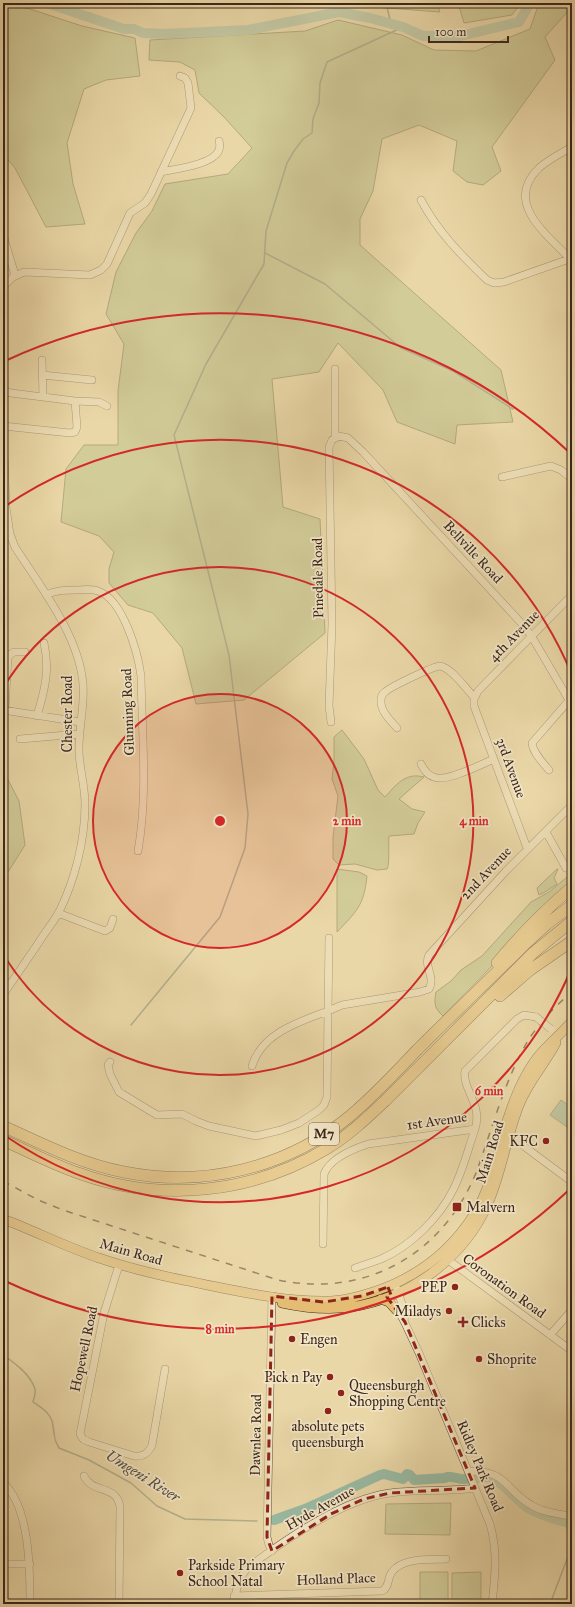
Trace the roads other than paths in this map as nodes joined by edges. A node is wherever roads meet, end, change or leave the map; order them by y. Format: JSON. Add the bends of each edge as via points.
{"nodes":[{"id":1,"x":180,"y":76,"type":"dead end"},
{"id":2,"x":219,"y":141,"type":"dead end"},
{"id":3,"x":572,"y":147,"type":"edge"},
{"id":4,"x":161,"y":172,"type":"junction"},
{"id":5,"x":421,"y":200,"type":"dead end"},
{"id":6,"x":3,"y":235,"type":"edge"},
{"id":7,"x":571,"y":258,"type":"edge"},
{"id":8,"x":15,"y":275,"type":"junction"},
{"id":9,"x":3,"y":288,"type":"edge"},
{"id":10,"x":42,"y":360,"type":"dead end"},
{"id":11,"x":335,"y":369,"type":"dead end"},
{"id":12,"x":42,"y":375,"type":"junction"},
{"id":13,"x":92,"y":380,"type":"dead end"},
{"id":14,"x":3,"y":390,"type":"edge"},
{"id":15,"x":43,"y":397,"type":"junction"},
{"id":16,"x":75,"y":401,"type":"junction"},
{"id":17,"x":107,"y":406,"type":"dead end"},
{"id":18,"x":3,"y":426,"type":"edge"},
{"id":19,"x":3,"y":430,"type":"edge"},
{"id":20,"x":336,"y":437,"type":"junction"},
{"id":21,"x":502,"y":477,"type":"dead end"},
{"id":22,"x":572,"y":479,"type":"edge"},
{"id":23,"x":46,"y":595,"type":"junction"},
{"id":24,"x":572,"y":595,"type":"edge"},
{"id":25,"x":532,"y":637,"type":"junction"},
{"id":26,"x":44,"y":643,"type":"dead end"},
{"id":27,"x":26,"y":652,"type":"dead end"},
{"id":28,"x":5,"y":656,"type":"edge"},
{"id":29,"x":474,"y":697,"type":"junction"},
{"id":30,"x":571,"y":700,"type":"edge"},
{"id":31,"x":4,"y":710,"type":"edge"},
{"id":32,"x":37,"y":716,"type":"junction"},
{"id":33,"x":80,"y":722,"type":"junction"},
{"id":34,"x":331,"y":722,"type":"dead end"},
{"id":35,"x":397,"y":728,"type":"dead end"},
{"id":36,"x":79,"y":734,"type":"junction"},
{"id":37,"x":20,"y":739,"type":"dead end"},
{"id":38,"x":494,"y":760,"type":"junction"},
{"id":39,"x":421,"y":764,"type":"dead end"},
{"id":40,"x":549,"y":770,"type":"dead end"},
{"id":41,"x":572,"y":805,"type":"edge"},
{"id":42,"x":546,"y":832,"type":"junction"},
{"id":43,"x":528,"y":848,"type":"junction"},
{"id":44,"x":138,"y":851,"type":"dead end"},
{"id":45,"x":566,"y":868,"type":"dead end"},
{"id":46,"x":572,"y":887,"type":"edge"},
{"id":47,"x":572,"y":905,"type":"edge"},
{"id":48,"x":58,"y":913,"type":"junction"},
{"id":49,"x":113,"y":919,"type":"dead end"},
{"id":50,"x":572,"y":921,"type":"edge"},
{"id":51,"x":329,"y":938,"type":"dead end"},
{"id":52,"x":572,"y":940,"type":"edge"},
{"id":53,"x":3,"y":995,"type":"edge"},
{"id":54,"x":465,"y":1002,"type":"junction"},
{"id":55,"x":328,"y":1011,"type":"junction"},
{"id":56,"x":572,"y":1022,"type":"edge"},
{"id":57,"x":559,"y":1036,"type":"junction"},
{"id":58,"x":110,"y":1062,"type":"dead end"},
{"id":59,"x":252,"y":1066,"type":"dead end"},
{"id":60,"x":3,"y":1126,"type":"edge"},
{"id":61,"x":475,"y":1129,"type":"junction"},
{"id":62,"x":507,"y":1132,"type":"junction"},
{"id":63,"x":3,"y":1140,"type":"edge"},
{"id":64,"x":525,"y":1147,"type":"junction"},
{"id":65,"x":327,"y":1148,"type":"junction"},
{"id":66,"x":506,"y":1148,"type":"junction"},
{"id":67,"x":572,"y":1182,"type":"edge"},
{"id":68,"x":3,"y":1219,"type":"edge"},
{"id":69,"x":323,"y":1244,"type":"dead end"},
{"id":70,"x":445,"y":1258,"type":"junction"},
{"id":71,"x":119,"y":1265,"type":"junction"},
{"id":72,"x":355,"y":1268,"type":"dead end"},
{"id":73,"x":393,"y":1290,"type":"junction"},
{"id":74,"x":271,"y":1298,"type":"junction"},
{"id":75,"x":381,"y":1299,"type":"junction"},
{"id":76,"x":572,"y":1310,"type":"edge"},
{"id":77,"x":398,"y":1312,"type":"junction"},
{"id":78,"x":404,"y":1321,"type":"junction"},
{"id":79,"x":550,"y":1335,"type":"junction"},
{"id":80,"x":572,"y":1351,"type":"edge"},
{"id":81,"x":165,"y":1369,"type":"dead end"},
{"id":82,"x":468,"y":1471,"type":"junction"},
{"id":83,"x":84,"y":1476,"type":"dead end"},
{"id":84,"x":3,"y":1483,"type":"edge"},
{"id":85,"x":475,"y":1488,"type":"junction"},
{"id":86,"x":572,"y":1517,"type":"edge"},
{"id":87,"x":272,"y":1551,"type":"junction"},
{"id":88,"x":446,"y":1559,"type":"dead end"},
{"id":89,"x":3,"y":1564,"type":"edge"},
{"id":90,"x":30,"y":1564,"type":"junction"},
{"id":91,"x":234,"y":1596,"type":"junction"},
{"id":92,"x":30,"y":1604,"type":"edge"},
{"id":93,"x":119,"y":1604,"type":"edge"},
{"id":94,"x":233,"y":1604,"type":"edge"},
{"id":95,"x":492,"y":1604,"type":"edge"}],
"edges":[{"from":1,"to":4,"type":"street","via":[[188,82],[192,105]]},
{"from":2,"to":4,"type":"street","via":[[218,152],[206,161]]},
{"from":3,"to":7,"type":"street","via":[[539,168],[528,183],[525,196],[526,206],[534,221]]},
{"from":4,"to":8,"type":"street","via":[[145,203],[130,213],[107,264],[96,273],[87,275],[28,272]]},
{"from":5,"to":7,"type":"street","via":[[436,226],[486,280],[504,282]]},
{"from":6,"to":8,"type":"street"},
{"from":8,"to":9,"type":"street"},
{"from":10,"to":12,"type":"street"},
{"from":11,"to":20,"type":"street"},
{"from":12,"to":13,"type":"street"},
{"from":12,"to":15,"type":"street"},
{"from":14,"to":15,"type":"street"},
{"from":15,"to":16,"type":"street"},
{"from":16,"to":17,"type":"street","via":[[99,402]]},
{"from":16,"to":18,"type":"street","via":[[77,427],[74,433]]},
{"from":19,"to":23,"type":"street","name":"Chester Road","via":[[6,507],[10,534],[15,547]]},
{"from":20,"to":25,"type":"street","name":"Bellville Road","via":[[346,437],[356,444]]},
{"from":20,"to":34,"type":"street","name":"Pinedale Road","via":[[330,443],[329,456]]},
{"from":21,"to":22,"type":"street","via":[[551,466]]},
{"from":23,"to":33,"type":"street","name":"Chester Road","via":[[65,628],[81,670],[83,694]]},
{"from":23,"to":44,"type":"street","name":"Glunning Road","via":[[58,590],[99,591],[112,602],[127,626],[141,676],[143,795]]},
{"from":24,"to":25,"type":"street","name":"4th Avenue"},
{"from":25,"to":29,"type":"street","name":"4th Avenue"},
{"from":25,"to":30,"type":"street","name":"Bellville Road"},
{"from":26,"to":32,"type":"street","via":[[48,669],[45,691]]},
{"from":27,"to":28,"type":"street","via":[[14,652]]},
{"from":28,"to":31,"type":"street"},
{"from":29,"to":35,"type":"street","via":[[445,668],[432,668],[382,694],[382,708]]},
{"from":29,"to":38,"type":"street","name":"3rd Avenue","via":[[474,706]]},
{"from":30,"to":40,"type":"street","via":[[532,743],[538,757]]},
{"from":31,"to":32,"type":"street"},
{"from":32,"to":33,"type":"street"},
{"from":33,"to":36,"type":"street","name":"Chester Road"},
{"from":36,"to":37,"type":"street"},
{"from":36,"to":48,"type":"street","name":"Chester Road","via":[[84,815],[76,865]]},
{"from":38,"to":39,"type":"street","via":[[440,779],[426,772]]},
{"from":38,"to":43,"type":"street","name":"3rd Avenue"},
{"from":41,"to":42,"type":"street","name":"2nd Avenue"},
{"from":42,"to":43,"type":"street","name":"2nd Avenue"},
{"from":42,"to":45,"type":"street"},
{"from":43,"to":55,"type":"street","name":"2nd Avenue","via":[[428,956],[427,964],[432,981],[429,989]]},
{"from":46,"to":54,"type":"highway","via":[[514,941]]},
{"from":47,"to":54,"type":"highway","number":"M7","via":[[547,924]]},
{"from":48,"to":49,"type":"street","via":[[105,931],[110,928]]},
{"from":48,"to":53,"type":"street","name":"Chester Road"},
{"from":50,"to":65,"type":"highway","number":"M7","via":[[533,953],[385,1101],[360,1124]]},
{"from":51,"to":55,"type":"street"},
{"from":52,"to":65,"type":"highway","via":[[507,990],[373,1117]]},
{"from":54,"to":60,"type":"highway","number":"M7","via":[[350,1115],[297,1150],[249,1168],[185,1178],[123,1172],[79,1159]]},
{"from":55,"to":58,"type":"street","via":[[326,1102],[310,1117],[268,1134],[256,1136],[230,1132],[180,1113],[157,1115],[119,1092],[110,1074]]},
{"from":55,"to":59,"type":"street","via":[[283,1030],[262,1047],[255,1056]]},
{"from":56,"to":57,"type":"main road","name":"Main Road"},
{"from":57,"to":61,"type":"street","name":"1st Avenue","bridge":true,"via":[[536,1017],[524,1015],[465,1071],[477,1112],[478,1121]]},
{"from":57,"to":62,"type":"main road","name":"Main Road","via":[[540,1054],[526,1076],[516,1097]]},
{"from":61,"to":69,"type":"street","name":"1st Avenue","via":[[368,1144],[355,1148],[329,1166],[324,1174]]},
{"from":61,"to":72,"type":"street","via":[[453,1191],[435,1218],[401,1247],[382,1258]]},
{"from":62,"to":64,"type":"street"},
{"from":62,"to":66,"type":"main road","name":"Main Road"},
{"from":62,"to":70,"type":"main road","name":"Main Road","via":[[481,1202]]},
{"from":63,"to":65,"type":"highway","number":"M7","via":[[81,1175],[122,1185],[164,1190],[238,1184],[277,1173]]},
{"from":64,"to":66,"type":"street","via":[[514,1145]]},
{"from":64,"to":67,"type":"street"},
{"from":66,"to":70,"type":"main road","name":"Main Road","via":[[487,1206],[468,1237]]},
{"from":68,"to":71,"type":"main road","name":"Main Road"},
{"from":70,"to":73,"type":"main road","name":"Main Road","via":[[428,1266]]},
{"from":70,"to":79,"type":"street","name":"Coronation Road"},
{"from":71,"to":74,"type":"main road","name":"Main Road"},
{"from":71,"to":81,"type":"street","name":"Hopewell Road","via":[[100,1331],[80,1434],[83,1439],[134,1456],[146,1454],[152,1445]]},
{"from":73,"to":74,"type":"main road","name":"Main Road","via":[[324,1302]]},
{"from":73,"to":75,"type":"main road","name":"Main Road"},
{"from":73,"to":77,"type":"street","name":"Ridley Park Road"},
{"from":73,"to":78,"type":"street","name":"Ridley Park Road","via":[[405,1313]]},
{"from":74,"to":75,"type":"main road","name":"Main Road","via":[[306,1307],[339,1308]]},
{"from":74,"to":87,"type":"street","name":"Dawnlea Road","via":[[267,1536]]},
{"from":75,"to":77,"type":"main road","via":[[389,1302]]},
{"from":76,"to":79,"type":"street"},
{"from":77,"to":78,"type":"street","name":"Ridley Park Road"},
{"from":78,"to":82,"type":"street","name":"Ridley Park Road"},
{"from":79,"to":80,"type":"street","name":"Coronation Road"},
{"from":82,"to":85,"type":"street","name":"Ridley Park Road"},
{"from":82,"to":86,"type":"street","via":[[492,1473],[532,1506]]},
{"from":83,"to":93,"type":"street","via":[[91,1484],[110,1492],[118,1500],[120,1507]]},
{"from":84,"to":90,"type":"street","via":[[13,1496],[21,1516]]},
{"from":85,"to":87,"type":"street","name":"Hyde Avenue","via":[[390,1493],[364,1499],[331,1514]]},
{"from":85,"to":95,"type":"street","name":"Ridley Park Road","via":[[490,1524],[495,1544],[496,1567]]},
{"from":87,"to":91,"type":"street","name":"Hyde Avenue","via":[[244,1572],[238,1580]]},
{"from":88,"to":91,"type":"street","name":"Holland Place","via":[[401,1564],[392,1572],[387,1588],[382,1590]]},
{"from":89,"to":90,"type":"street"},
{"from":90,"to":92,"type":"street"},
{"from":91,"to":94,"type":"street","name":"Hyde Avenue"}]}
